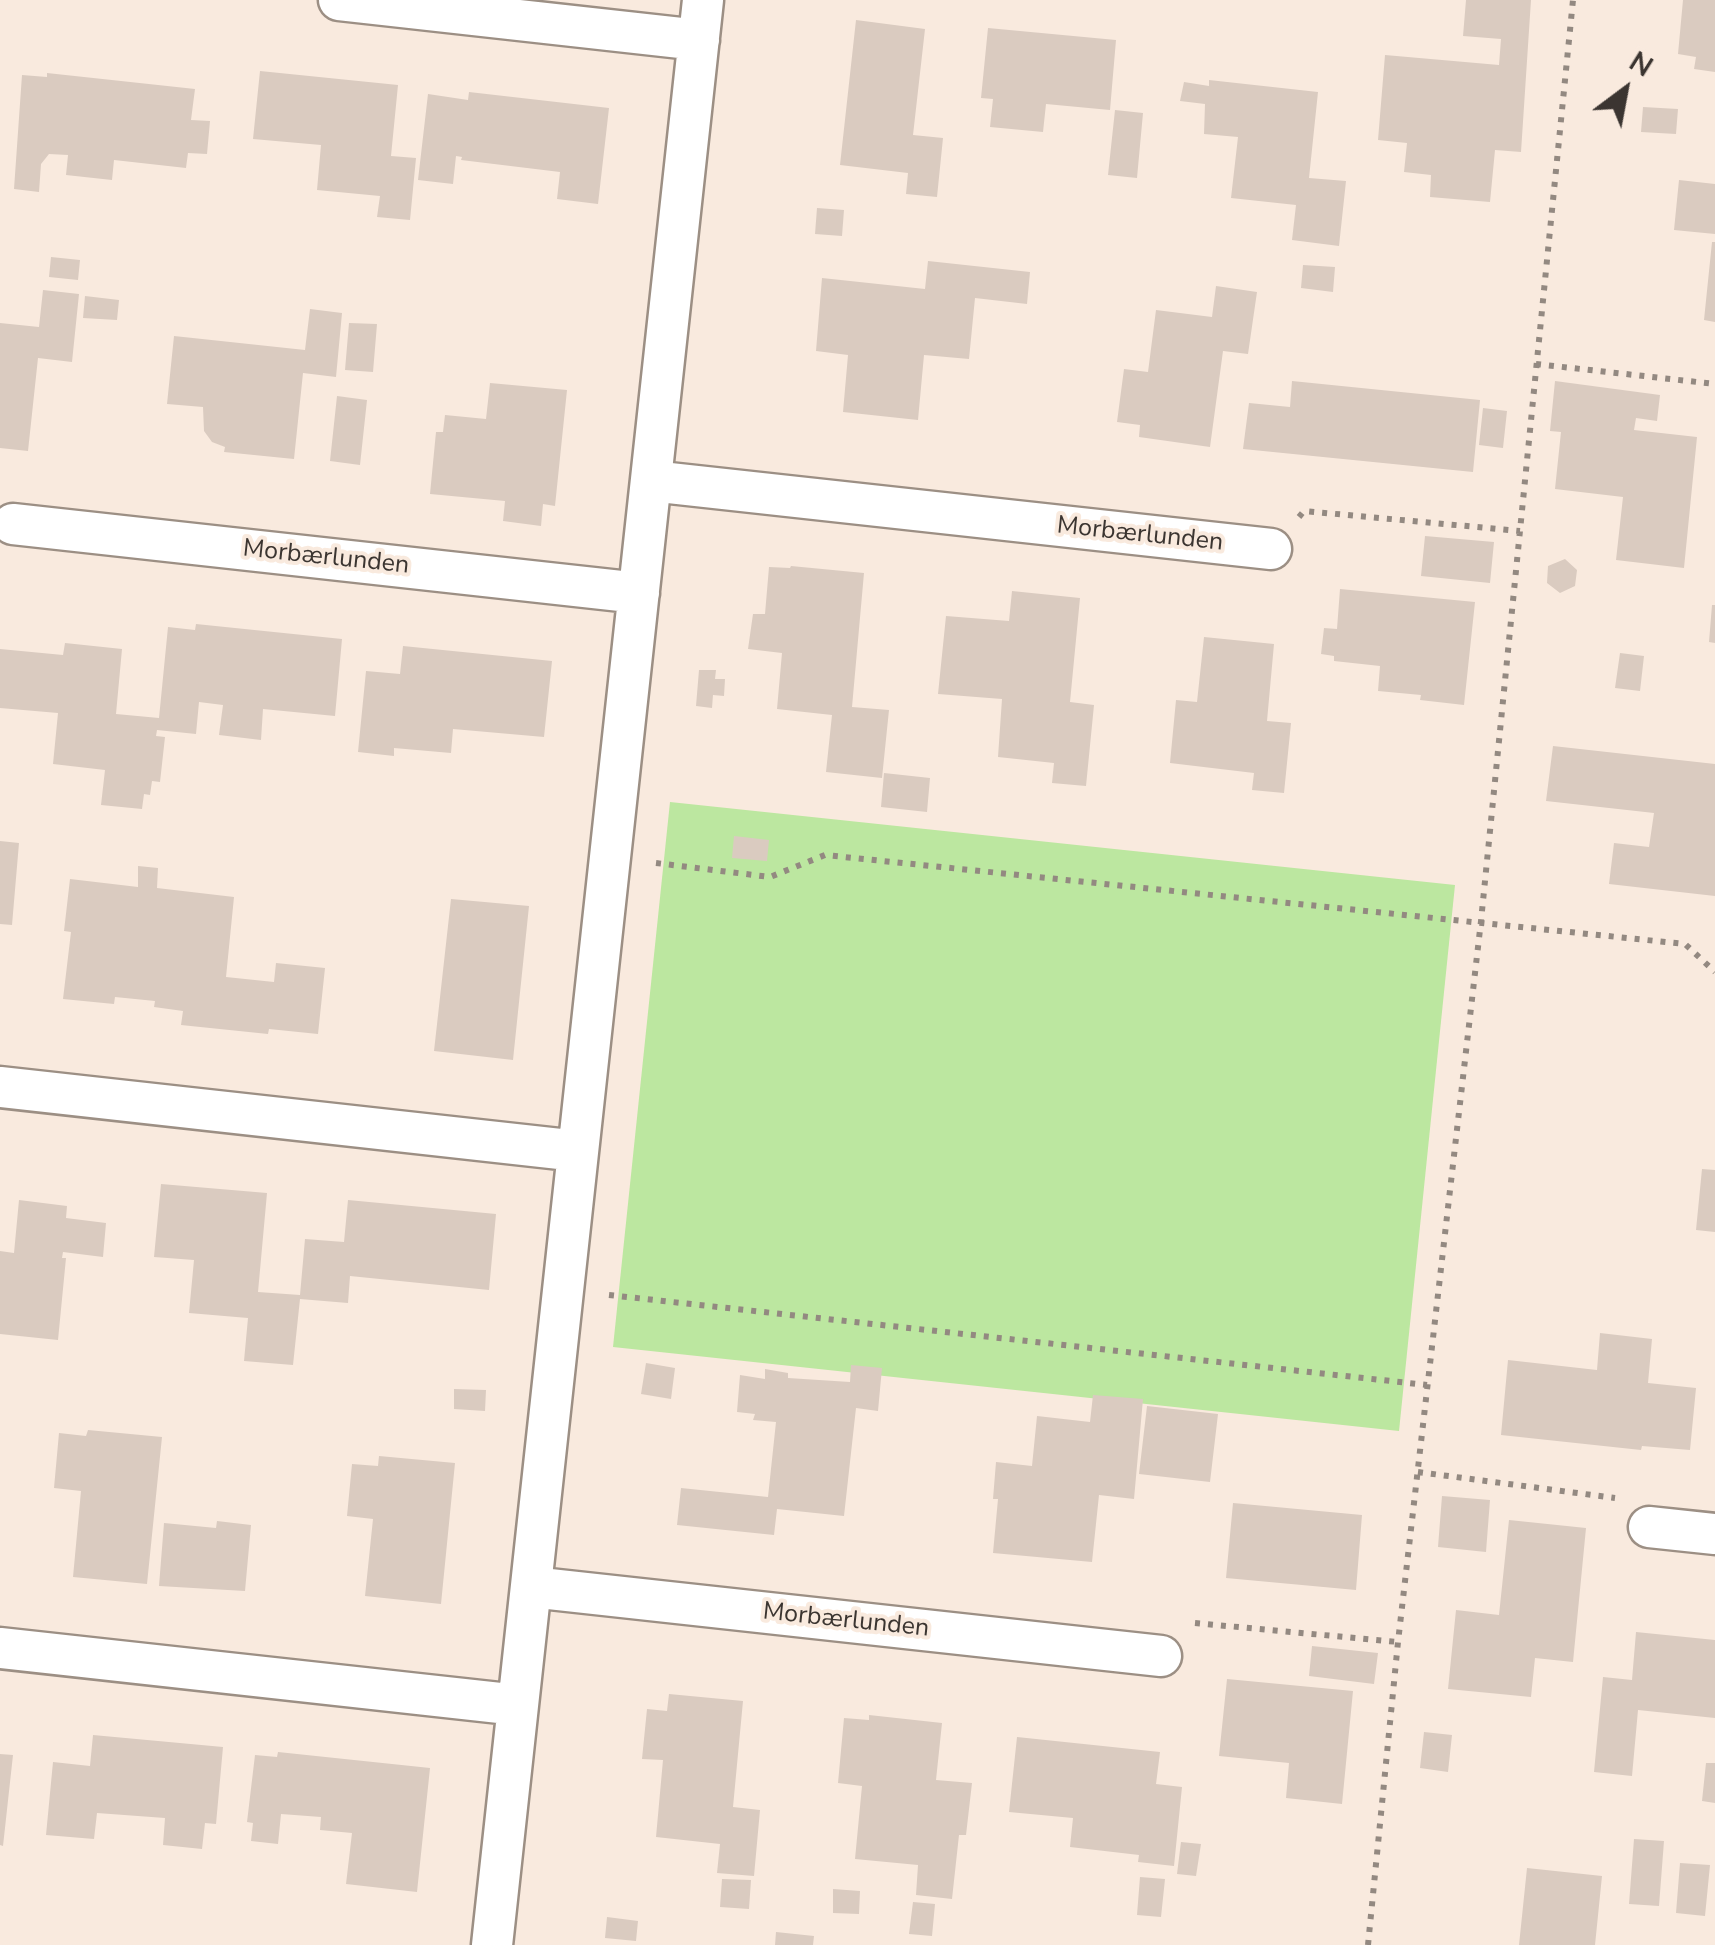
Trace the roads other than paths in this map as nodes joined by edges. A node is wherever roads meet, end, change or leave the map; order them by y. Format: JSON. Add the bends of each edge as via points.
{"nodes":[{"id":1,"x":339,"y":0,"type":"edge"},
{"id":2,"x":703,"y":0,"type":"edge"},
{"id":3,"x":698,"y":40,"type":"junction"},
{"id":4,"x":650,"y":481,"type":"junction"},
{"id":5,"x":13,"y":524,"type":"dead end"},
{"id":6,"x":1271,"y":549,"type":"road end"},
{"id":7,"x":638,"y":593,"type":"junction"},
{"id":8,"x":0,"y":1087,"type":"edge"},
{"id":9,"x":578,"y":1150,"type":"junction"},
{"id":10,"x":1649,"y":1527,"type":"road end"},
{"id":11,"x":1715,"y":1534,"type":"edge"},
{"id":12,"x":531,"y":1587,"type":"junction"},
{"id":13,"x":0,"y":1648,"type":"edge"},
{"id":14,"x":1161,"y":1656,"type":"road end"},
{"id":15,"x":518,"y":1705,"type":"junction"},
{"id":16,"x":492,"y":1945,"type":"edge"}],
"edges":[{"from":1,"to":3,"type":"street"},
{"from":2,"to":3,"type":"street"},
{"from":3,"to":4,"type":"street"},
{"from":4,"to":6,"type":"street","name":"Morbærlunden"},
{"from":4,"to":7,"type":"street"},
{"from":5,"to":7,"type":"street","name":"Morbærlunden"},
{"from":7,"to":9,"type":"street"},
{"from":8,"to":9,"type":"street"},
{"from":9,"to":12,"type":"street"},
{"from":10,"to":11,"type":"street"},
{"from":12,"to":14,"type":"street","name":"Morbærlunden"},
{"from":12,"to":15,"type":"street"},
{"from":13,"to":15,"type":"street"},
{"from":15,"to":16,"type":"street"}]}
